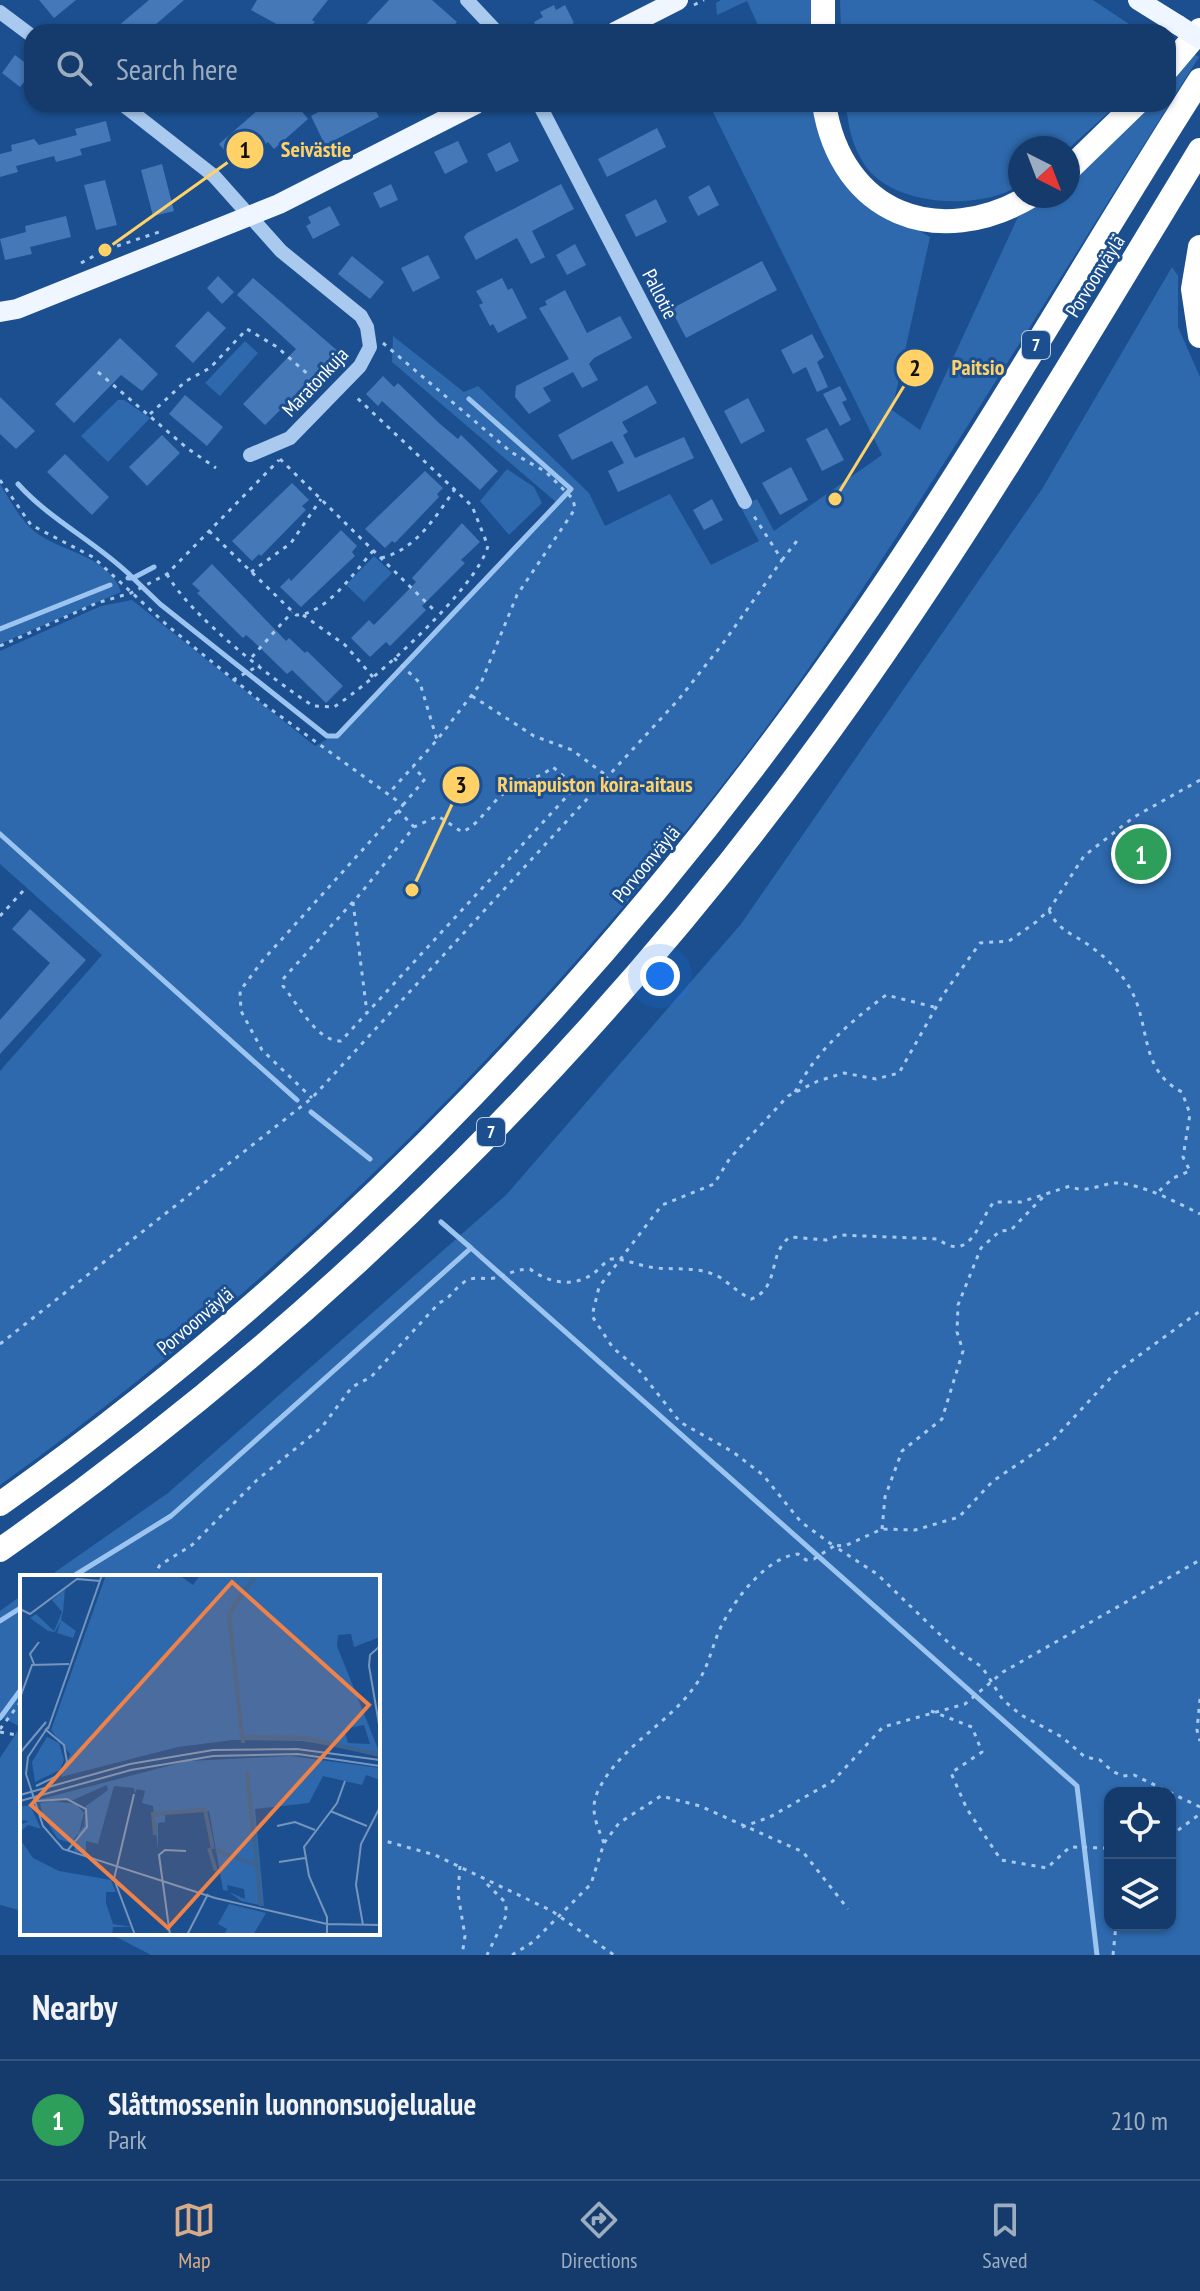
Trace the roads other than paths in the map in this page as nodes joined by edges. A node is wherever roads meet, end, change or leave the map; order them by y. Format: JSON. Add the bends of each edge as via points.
{"nodes":[{"id":1,"x":467,"y":0,"type":"edge"},
{"id":2,"x":678,"y":0,"type":"edge"},
{"id":3,"x":823,"y":0,"type":"edge"},
{"id":4,"x":1138,"y":0,"type":"edge"},
{"id":5,"x":0,"y":12,"type":"edge"},
{"id":6,"x":490,"y":24,"type":"edge"},
{"id":7,"x":631,"y":24,"type":"edge"},
{"id":8,"x":823,"y":24,"type":"edge"},
{"id":9,"x":1189,"y":28,"type":"edge"},
{"id":10,"x":24,"y":30,"type":"edge"},
{"id":11,"x":1200,"y":39,"type":"edge"},
{"id":12,"x":1176,"y":53,"type":"edge"},
{"id":13,"x":1200,"y":80,"type":"edge"},
{"id":14,"x":132,"y":112,"type":"edge"},
{"id":15,"x":460,"y":112,"type":"edge"},
{"id":16,"x":543,"y":112,"type":"edge"},
{"id":17,"x":826,"y":112,"type":"edge"},
{"id":18,"x":1128,"y":112,"type":"edge"},
{"id":19,"x":1200,"y":150,"type":"edge"},
{"id":20,"x":1080,"y":158,"type":"edge"},
{"id":21,"x":1008,"y":208,"type":"edge"},
{"id":22,"x":249,"y":216,"type":"junction"},
{"id":23,"x":1200,"y":247,"type":"edge"},
{"id":24,"x":8,"y":311,"type":"edge"},
{"id":25,"x":0,"y":326,"type":"edge"},
{"id":26,"x":1200,"y":336,"type":"edge"},
{"id":27,"x":250,"y":455,"type":"dead end"},
{"id":28,"x":745,"y":502,"type":"road end"},
{"id":29,"x":0,"y":1504,"type":"edge"},
{"id":30,"x":0,"y":1550,"type":"edge"}],
"edges":[{"from":1,"to":6,"type":"street"},
{"from":2,"to":7,"type":"main road"},
{"from":3,"to":8,"type":"highway"},
{"from":4,"to":9,"type":"main road"},
{"from":5,"to":10,"type":"street"},
{"from":9,"to":11,"type":"main road","bridge":true},
{"from":9,"to":12,"type":"highway"},
{"from":13,"to":29,"type":"highway","name":"Porvoonväylä","number":"7","via":[[869,607],[769,747],[652,896],[533,1033],[366,1202],[131,1406]]},
{"from":14,"to":22,"type":"street","name":"Maratonkuja","via":[[214,176]]},
{"from":15,"to":22,"type":"main road"},
{"from":16,"to":28,"type":"street","name":"Pallotie"},
{"from":17,"to":21,"type":"highway","via":[[831,139],[845,166],[869,194],[901,213],[933,222],[969,221]]},
{"from":18,"to":20,"type":"highway"},
{"from":19,"to":30,"type":"highway","name":"Porvoonväylä","number":"7","via":[[898,633],[787,787],[646,964],[500,1123],[332,1286],[171,1422]]},
{"from":22,"to":24,"type":"main road"},
{"from":22,"to":27,"type":"street","name":"Maratonkuja","via":[[281,251],[361,316],[370,339],[368,353],[343,384],[282,444]]},
{"from":23,"to":26,"type":"highway","via":[[1193,289]]},
{"from":24,"to":25,"type":"main road"}]}
